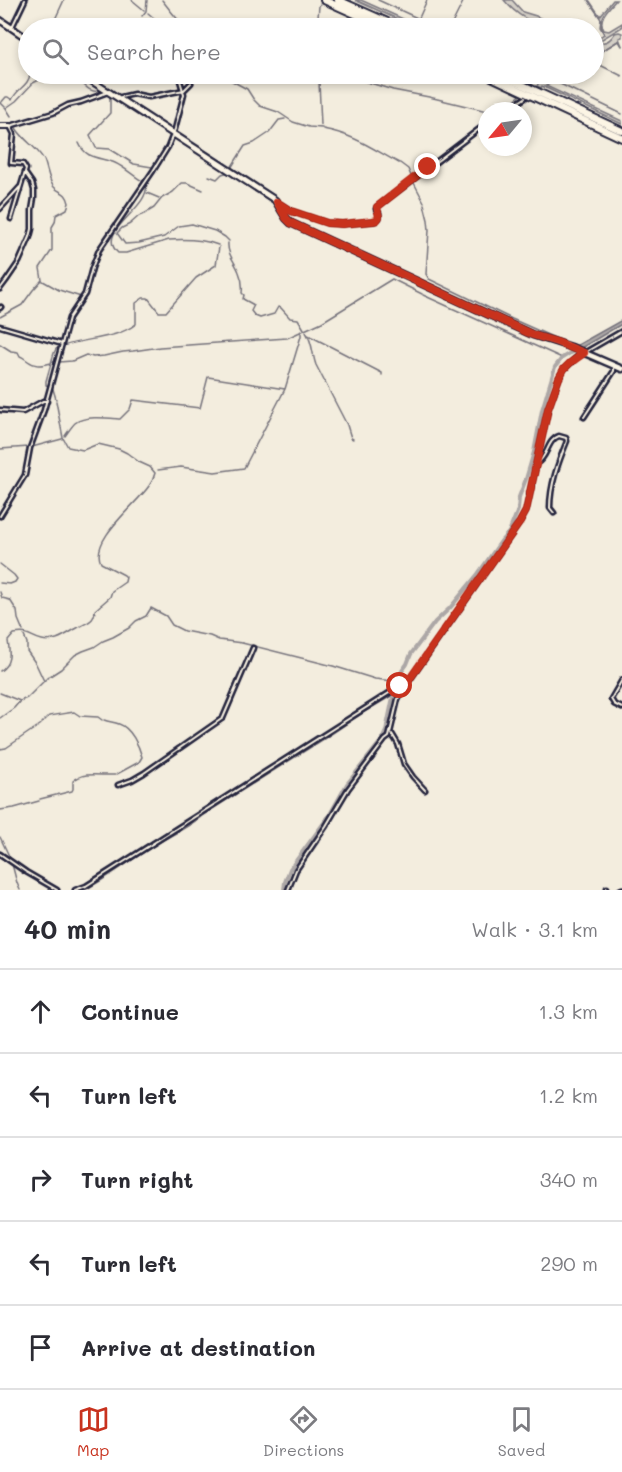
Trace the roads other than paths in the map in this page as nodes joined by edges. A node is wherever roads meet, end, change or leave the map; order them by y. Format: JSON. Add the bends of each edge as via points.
{"nodes":[{"id":1,"x":25,"y":0,"type":"edge"},
{"id":2,"x":324,"y":0,"type":"edge"},
{"id":3,"x":338,"y":0,"type":"edge"},
{"id":4,"x":364,"y":18,"type":"edge"},
{"id":5,"x":378,"y":18,"type":"edge"},
{"id":6,"x":0,"y":20,"type":"edge"},
{"id":7,"x":12,"y":27,"type":"junction"},
{"id":8,"x":18,"y":32,"type":"edge"},
{"id":9,"x":96,"y":84,"type":"edge"},
{"id":10,"x":181,"y":84,"type":"edge"},
{"id":11,"x":190,"y":84,"type":"edge"},
{"id":12,"x":513,"y":84,"type":"edge"},
{"id":13,"x":517,"y":84,"type":"edge"},
{"id":14,"x":522,"y":87,"type":"junction"},
{"id":15,"x":184,"y":90,"type":"junction"},
{"id":16,"x":108,"y":92,"type":"junction"},
{"id":17,"x":530,"y":94,"type":"junction"},
{"id":18,"x":118,"y":98,"type":"junction"},
{"id":19,"x":518,"y":102,"type":"edge"},
{"id":20,"x":0,"y":126,"type":"edge"},
{"id":21,"x":10,"y":126,"type":"junction"},
{"id":22,"x":478,"y":130,"type":"edge"},
{"id":23,"x":622,"y":131,"type":"edge"},
{"id":24,"x":173,"y":134,"type":"junction"},
{"id":25,"x":622,"y":138,"type":"edge"},
{"id":26,"x":25,"y":173,"type":"junction"},
{"id":27,"x":22,"y":185,"type":"junction"},
{"id":28,"x":277,"y":202,"type":"junction"},
{"id":29,"x":0,"y":208,"type":"edge"},
{"id":30,"x":11,"y":219,"type":"dead end"},
{"id":31,"x":0,"y":289,"type":"edge"},
{"id":32,"x":0,"y":326,"type":"edge"},
{"id":33,"x":622,"y":331,"type":"edge"},
{"id":34,"x":62,"y":344,"type":"junction"},
{"id":35,"x":582,"y":352,"type":"junction"},
{"id":36,"x":614,"y":367,"type":"junction"},
{"id":37,"x":622,"y":369,"type":"edge"},
{"id":38,"x":46,"y":401,"type":"junction"},
{"id":39,"x":0,"y":410,"type":"edge"},
{"id":40,"x":584,"y":417,"type":"dead end"},
{"id":41,"x":537,"y":463,"type":"junction"},
{"id":42,"x":554,"y":513,"type":"dead end"},
{"id":43,"x":0,"y":516,"type":"edge"},
{"id":44,"x":253,"y":648,"type":"dead end"},
{"id":45,"x":409,"y":680,"type":"junction"},
{"id":46,"x":622,"y":680,"type":"edge"},
{"id":47,"x":622,"y":708,"type":"edge"},
{"id":48,"x":391,"y":733,"type":"junction"},
{"id":49,"x":118,"y":784,"type":"dead end"},
{"id":50,"x":425,"y":790,"type":"dead end"},
{"id":51,"x":0,"y":854,"type":"edge"},
{"id":52,"x":57,"y":890,"type":"edge"},
{"id":53,"x":75,"y":890,"type":"edge"},
{"id":54,"x":288,"y":890,"type":"edge"}],
"edges":[{"from":1,"to":7,"type":"street"},
{"from":2,"to":4,"type":"highway"},
{"from":3,"to":5,"type":"highway"},
{"from":6,"to":7,"type":"main road"},
{"from":7,"to":8,"type":"main road"},
{"from":9,"to":16,"type":"main road"},
{"from":10,"to":15,"type":"street"},
{"from":11,"to":15,"type":"street"},
{"from":12,"to":14,"type":"highway"},
{"from":13,"to":14,"type":"highway"},
{"from":14,"to":17,"type":"highway"},
{"from":15,"to":18,"type":"street"},
{"from":15,"to":24,"type":"street"},
{"from":16,"to":18,"type":"main road"},
{"from":16,"to":21,"type":"street"},
{"from":17,"to":19,"type":"street"},
{"from":17,"to":23,"type":"highway"},
{"from":17,"to":25,"type":"highway"},
{"from":18,"to":24,"type":"main road"},
{"from":20,"to":21,"type":"street"},
{"from":21,"to":26,"type":"street","via":[[14,140],[11,163],[23,164]]},
{"from":22,"to":28,"type":"street","via":[[377,207],[379,217],[375,221],[327,223]]},
{"from":24,"to":28,"type":"main road"},
{"from":24,"to":34,"type":"street","via":[[132,204],[99,250],[85,294],[69,318]]},
{"from":26,"to":27,"type":"street"},
{"from":26,"to":31,"type":"street","via":[[34,190],[30,237]]},
{"from":27,"to":29,"type":"street"},
{"from":27,"to":30,"type":"street"},
{"from":28,"to":35,"type":"main road","via":[[291,223],[533,335]]},
{"from":32,"to":34,"type":"street"},
{"from":33,"to":35,"type":"street"},
{"from":34,"to":38,"type":"street"},
{"from":35,"to":36,"type":"main road"},
{"from":35,"to":41,"type":"street","via":[[559,378]]},
{"from":36,"to":37,"type":"main road"},
{"from":36,"to":40,"type":"street"},
{"from":38,"to":39,"type":"street","via":[[23,412]]},
{"from":38,"to":43,"type":"street","via":[[30,448],[26,475]]},
{"from":41,"to":42,"type":"street","via":[[554,438],[567,438],[550,495]]},
{"from":41,"to":45,"type":"street","via":[[520,522]]},
{"from":44,"to":49,"type":"street","via":[[223,718],[144,773]]},
{"from":45,"to":48,"type":"street","via":[[398,699]]},
{"from":45,"to":53,"type":"street"},
{"from":46,"to":47,"type":"street","via":[[611,699]]},
{"from":48,"to":50,"type":"street","via":[[404,764]]},
{"from":48,"to":54,"type":"street","via":[[348,789],[296,870]]},
{"from":51,"to":52,"type":"street"}]}
